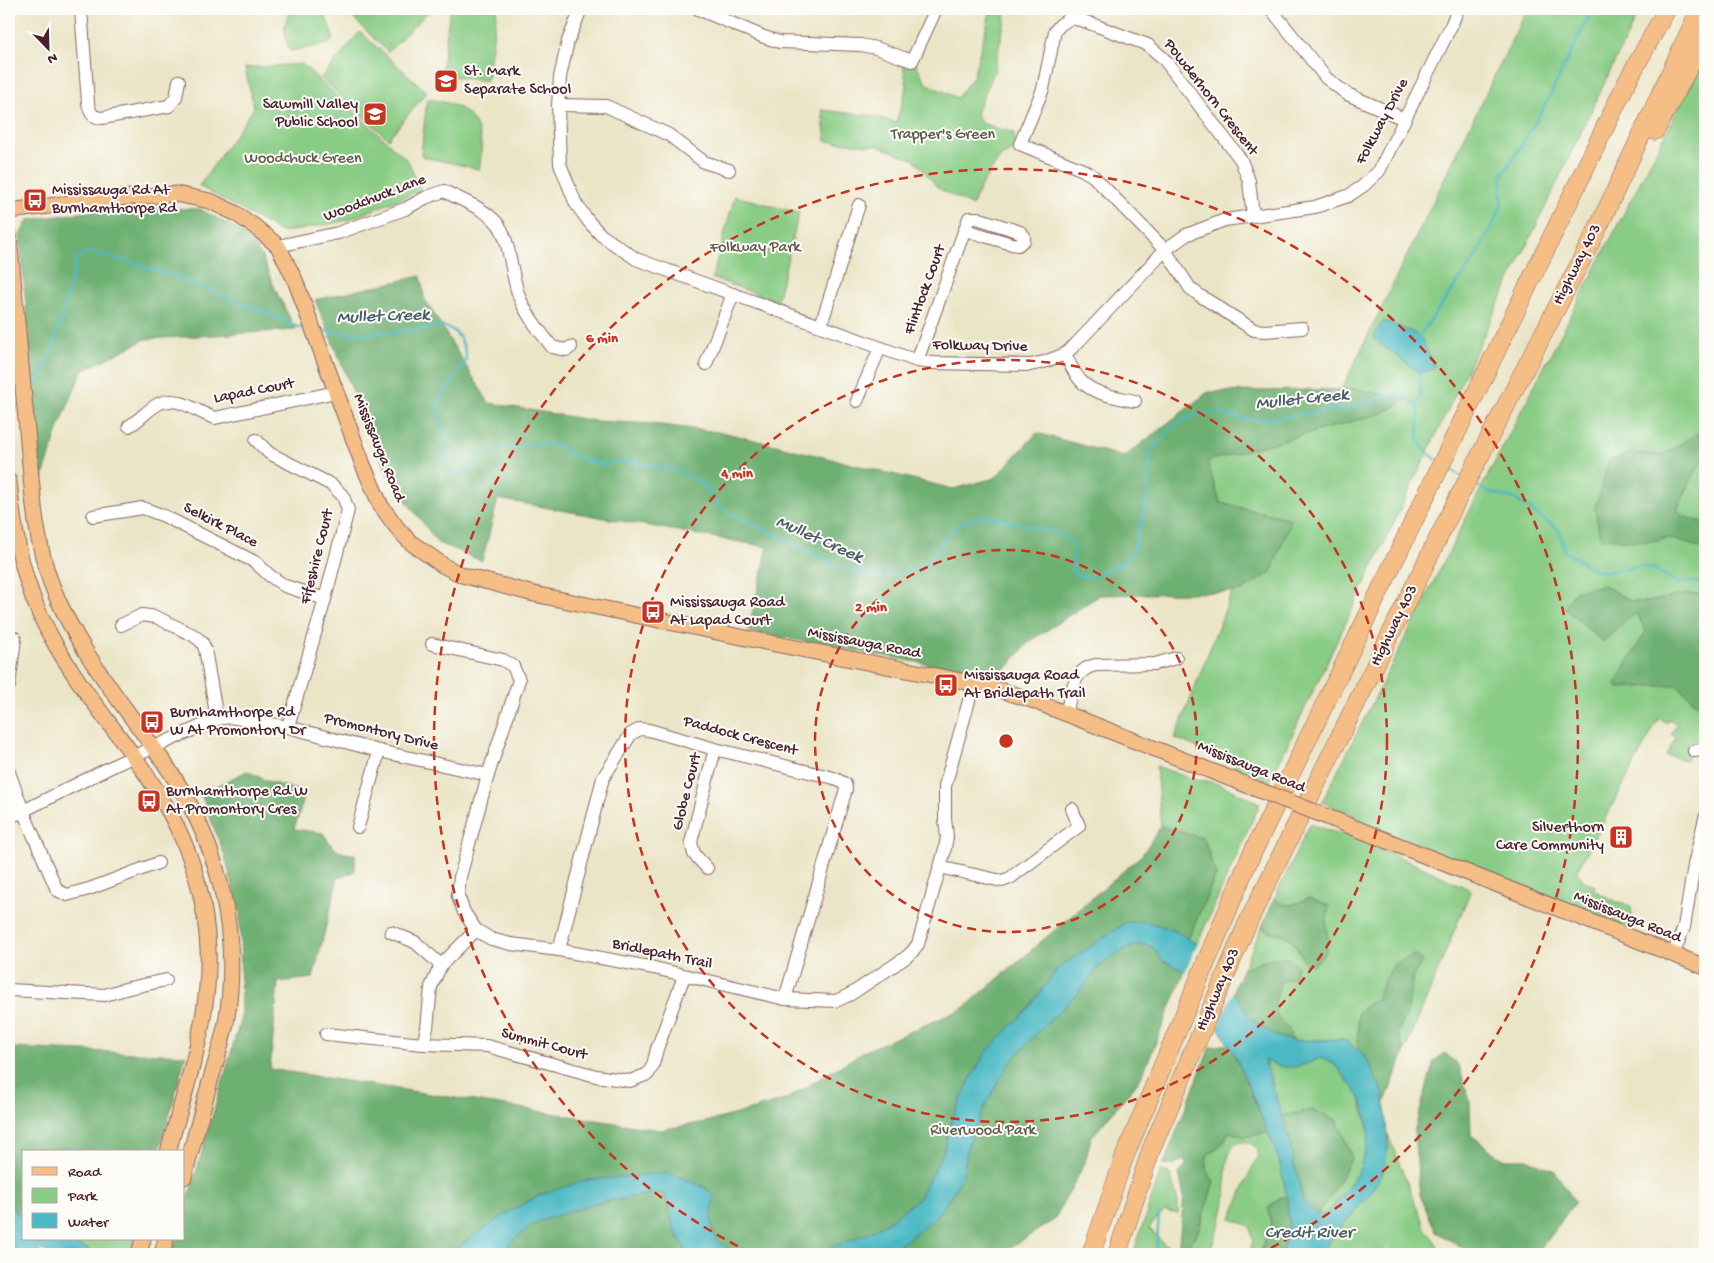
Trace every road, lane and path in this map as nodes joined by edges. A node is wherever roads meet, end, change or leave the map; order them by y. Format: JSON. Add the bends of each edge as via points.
{"nodes":[{"id":1,"x":82,"y":9,"type":"edge"},
{"id":2,"x":581,"y":9,"type":"edge"},
{"id":3,"x":698,"y":9,"type":"edge"},
{"id":4,"x":936,"y":9,"type":"edge"},
{"id":5,"x":1271,"y":9,"type":"edge"},
{"id":6,"x":1458,"y":9,"type":"edge"},
{"id":7,"x":1655,"y":9,"type":"edge"},
{"id":8,"x":1667,"y":9,"type":"edge"},
{"id":9,"x":1700,"y":9,"type":"edge"},
{"id":10,"x":1705,"y":37,"type":"edge"},
{"id":11,"x":1628,"y":80,"type":"junction"},
{"id":12,"x":179,"y":81,"type":"dead end"},
{"id":13,"x":558,"y":105,"type":"junction"},
{"id":14,"x":1404,"y":119,"type":"junction"},
{"id":15,"x":729,"y":170,"type":"dead end"},
{"id":16,"x":858,"y":205,"type":"dead end"},
{"id":17,"x":9,"y":211,"type":"edge"},
{"id":18,"x":1253,"y":216,"type":"junction"},
{"id":19,"x":965,"y":230,"type":"dead end"},
{"id":20,"x":1596,"y":230,"type":"junction"},
{"id":21,"x":9,"y":235,"type":"edge"},
{"id":22,"x":278,"y":246,"type":"junction"},
{"id":23,"x":1165,"y":250,"type":"junction"},
{"id":24,"x":733,"y":294,"type":"junction"},
{"id":25,"x":821,"y":325,"type":"junction"},
{"id":26,"x":1302,"y":328,"type":"dead end"},
{"id":27,"x":572,"y":347,"type":"dead end"},
{"id":28,"x":880,"y":348,"type":"junction"},
{"id":29,"x":1064,"y":354,"type":"junction"},
{"id":30,"x":917,"y":361,"type":"junction"},
{"id":31,"x":706,"y":364,"type":"dead end"},
{"id":32,"x":336,"y":392,"type":"junction"},
{"id":33,"x":857,"y":401,"type":"dead end"},
{"id":34,"x":1135,"y":401,"type":"dead end"},
{"id":35,"x":129,"y":426,"type":"dead end"},
{"id":36,"x":256,"y":440,"type":"dead end"},
{"id":37,"x":9,"y":481,"type":"edge"},
{"id":38,"x":93,"y":516,"type":"dead end"},
{"id":39,"x":325,"y":599,"type":"junction"},
{"id":40,"x":121,"y":625,"type":"dead end"},
{"id":41,"x":16,"y":638,"type":"dead end"},
{"id":42,"x":432,"y":644,"type":"dead end"},
{"id":43,"x":1176,"y":658,"type":"dead end"},
{"id":44,"x":974,"y":683,"type":"junction"},
{"id":45,"x":9,"y":686,"type":"edge"},
{"id":46,"x":1066,"y":713,"type":"junction"},
{"id":47,"x":217,"y":719,"type":"junction"},
{"id":48,"x":288,"y":727,"type":"junction"},
{"id":49,"x":154,"y":748,"type":"junction"},
{"id":50,"x":715,"y":749,"type":"junction"},
{"id":51,"x":379,"y":751,"type":"junction"},
{"id":52,"x":132,"y":757,"type":"junction"},
{"id":53,"x":9,"y":772,"type":"edge"},
{"id":54,"x":488,"y":775,"type":"junction"},
{"id":55,"x":1072,"y":809,"type":"dead end"},
{"id":56,"x":23,"y":811,"type":"junction"},
{"id":57,"x":9,"y":818,"type":"edge"},
{"id":58,"x":1705,"y":818,"type":"edge"},
{"id":59,"x":358,"y":827,"type":"dead end"},
{"id":60,"x":158,"y":863,"type":"dead end"},
{"id":61,"x":939,"y":867,"type":"junction"},
{"id":62,"x":707,"y":868,"type":"dead end"},
{"id":63,"x":476,"y":930,"type":"junction"},
{"id":64,"x":391,"y":932,"type":"dead end"},
{"id":65,"x":559,"y":950,"type":"junction"},
{"id":66,"x":1673,"y":954,"type":"junction"},
{"id":67,"x":441,"y":964,"type":"junction"},
{"id":68,"x":1705,"y":967,"type":"edge"},
{"id":69,"x":684,"y":976,"type":"junction"},
{"id":70,"x":166,"y":980,"type":"dead end"},
{"id":71,"x":9,"y":990,"type":"edge"},
{"id":72,"x":785,"y":999,"type":"junction"},
{"id":73,"x":326,"y":1034,"type":"dead end"},
{"id":74,"x":423,"y":1044,"type":"junction"},
{"id":75,"x":169,"y":1150,"type":"edge"},
{"id":76,"x":185,"y":1173,"type":"edge"},
{"id":77,"x":143,"y":1240,"type":"edge"},
{"id":78,"x":166,"y":1240,"type":"edge"},
{"id":79,"x":139,"y":1254,"type":"edge"},
{"id":80,"x":162,"y":1254,"type":"edge"},
{"id":81,"x":1091,"y":1254,"type":"edge"},
{"id":82,"x":1117,"y":1254,"type":"edge"}],
"edges":[{"from":1,"to":12,"type":"street","via":[[88,103],[95,117],[170,106],[176,97]]},
{"from":2,"to":13,"type":"street","name":"Folkway Drive","via":[[562,61]]},
{"from":3,"to":4,"type":"street","via":[[780,42],[861,45],[912,61]]},
{"from":5,"to":14,"type":"street","via":[[1326,78],[1348,94]]},
{"from":6,"to":14,"type":"street","name":"Folkway Drive"},
{"from":7,"to":11,"type":"highway"},
{"from":8,"to":11,"type":"highway","name":"Highway 403"},
{"from":9,"to":20,"type":"highway","name":"Highway 403"},
{"from":10,"to":20,"type":"highway","via":[[1654,133]]},
{"from":11,"to":81,"type":"highway","name":"Highway 403","via":[[1248,862],[1124,1158]]},
{"from":13,"to":15,"type":"street","via":[[606,106],[669,134],[704,162]]},
{"from":13,"to":24,"type":"street","name":"Folkway Drive","via":[[560,164],[576,204],[600,235],[636,259]]},
{"from":14,"to":18,"type":"street","name":"Folkway Drive","via":[[1379,171],[1348,196],[1315,207]]},
{"from":16,"to":25,"type":"street"},
{"from":17,"to":22,"type":"main road","name":"Mississauga Road","via":[[176,194],[210,201],[235,213]]},
{"from":18,"to":23,"type":"street","name":"Folkway Drive","via":[[1225,220],[1186,235]]},
{"from":18,"to":23,"type":"street","name":"Powderhorn Crescent","via":[[1249,181],[1241,160],[1164,59],[1148,45],[1070,18],[1054,31],[1043,89],[1020,144],[1093,176]]},
{"from":19,"to":30,"type":"street","name":"Flintlock Court"},
{"from":20,"to":82,"type":"highway","name":"Highway 403","via":[[1456,502],[1249,920],[1146,1167]]},
{"from":21,"to":49,"type":"main road","via":[[38,536],[47,570],[57,599],[88,654]]},
{"from":22,"to":27,"type":"street","name":"Woodchuck Lane","via":[[338,233],[444,191],[490,216],[499,225],[519,297],[530,316],[552,347],[566,350]]},
{"from":22,"to":32,"type":"main road","name":"Mississauga Road","via":[[309,315]]},
{"from":23,"to":26,"type":"street","via":[[1190,288],[1244,325],[1254,330]]},
{"from":23,"to":29,"type":"street","name":"Folkway Drive"},
{"from":24,"to":25,"type":"street","name":"Folkway Drive"},
{"from":24,"to":31,"type":"street"},
{"from":25,"to":28,"type":"street","name":"Folkway Drive"},
{"from":28,"to":30,"type":"street","name":"Folkway Drive"},
{"from":28,"to":33,"type":"street"},
{"from":29,"to":30,"type":"street","name":"Folkway Drive","via":[[1044,362],[1016,366]]},
{"from":29,"to":34,"type":"street","via":[[1081,381],[1090,388]]},
{"from":32,"to":35,"type":"street","name":"Lapad Court","via":[[214,418],[171,400],[160,403]]},
{"from":32,"to":44,"type":"main road","name":"Mississauga Road","via":[[376,497],[392,521],[425,554],[462,575],[534,594]]},
{"from":36,"to":39,"type":"street","name":"Fifeshire Court","via":[[269,453],[332,485],[343,496],[348,510]]},
{"from":37,"to":52,"type":"main road","via":[[18,550],[39,614],[68,664]]},
{"from":38,"to":39,"type":"street","name":"Selkirk Place","via":[[143,508],[255,562],[285,586]]},
{"from":39,"to":48,"type":"street","name":"Fifeshire Court"},
{"from":40,"to":47,"type":"street","via":[[142,615],[156,617],[202,642]]},
{"from":41,"to":45,"type":"street"},
{"from":42,"to":54,"type":"street","via":[[503,660],[513,666],[519,680]]},
{"from":43,"to":46,"type":"street","via":[[1156,664],[1087,666],[1076,680]]},
{"from":44,"to":46,"type":"main road","name":"Mississauga Road"},
{"from":44,"to":61,"type":"street","name":"Bridlepath Trail","via":[[945,786],[947,837]]},
{"from":46,"to":66,"type":"main road","name":"Mississauga Road","bridge":true},
{"from":47,"to":48,"type":"street","name":"Promontory Drive","via":[[230,717]]},
{"from":47,"to":49,"type":"street","name":"Promontory Drive"},
{"from":48,"to":51,"type":"street","name":"Promontory Drive"},
{"from":49,"to":52,"type":"street","name":"Promontory Drive"},
{"from":49,"to":76,"type":"main road","via":[[181,788],[205,837],[226,906],[231,951],[224,1028]]},
{"from":50,"to":62,"type":"street","name":"Globe Court","via":[[692,842],[694,854]]},
{"from":50,"to":65,"type":"street","name":"Paddock Crescent","via":[[648,730],[640,729],[631,734],[602,783]]},
{"from":50,"to":72,"type":"street","name":"Paddock Crescent","via":[[834,778],[845,784]]},
{"from":51,"to":54,"type":"street","name":"Promontory Drive"},
{"from":51,"to":59,"type":"street"},
{"from":52,"to":56,"type":"street","name":"Promontory Drive"},
{"from":52,"to":75,"type":"main road","via":[[158,794],[182,838],[204,909],[208,947],[207,989],[200,1033]]},
{"from":53,"to":56,"type":"street"},
{"from":54,"to":63,"type":"street","via":[[460,877],[458,896]]},
{"from":55,"to":61,"type":"street","via":[[1078,826],[1010,878],[1002,881]]},
{"from":56,"to":57,"type":"street","name":"Promontory Drive"},
{"from":56,"to":60,"type":"street","via":[[57,890],[67,895]]},
{"from":58,"to":66,"type":"street","via":[[1684,927]]},
{"from":61,"to":72,"type":"street","name":"Bridlepath Trail","via":[[918,944],[912,952],[836,1001]]},
{"from":63,"to":65,"type":"street","name":"Bridlepath Trail","via":[[491,939],[511,944]]},
{"from":63,"to":67,"type":"street"},
{"from":64,"to":67,"type":"street","via":[[415,942]]},
{"from":65,"to":69,"type":"street","name":"Bridlepath Trail"},
{"from":66,"to":68,"type":"main road","name":"Mississauga Road"},
{"from":67,"to":74,"type":"street","via":[[431,987]]},
{"from":69,"to":72,"type":"street","name":"Bridlepath Trail"},
{"from":69,"to":74,"type":"street","name":"Summit Court","via":[[653,1065],[648,1074],[630,1081],[596,1076],[487,1046]]},
{"from":70,"to":71,"type":"street","via":[[105,996]]},
{"from":73,"to":74,"type":"street","name":"Summit Court"},
{"from":77,"to":79,"type":"main road"},
{"from":78,"to":80,"type":"main road"}]}
